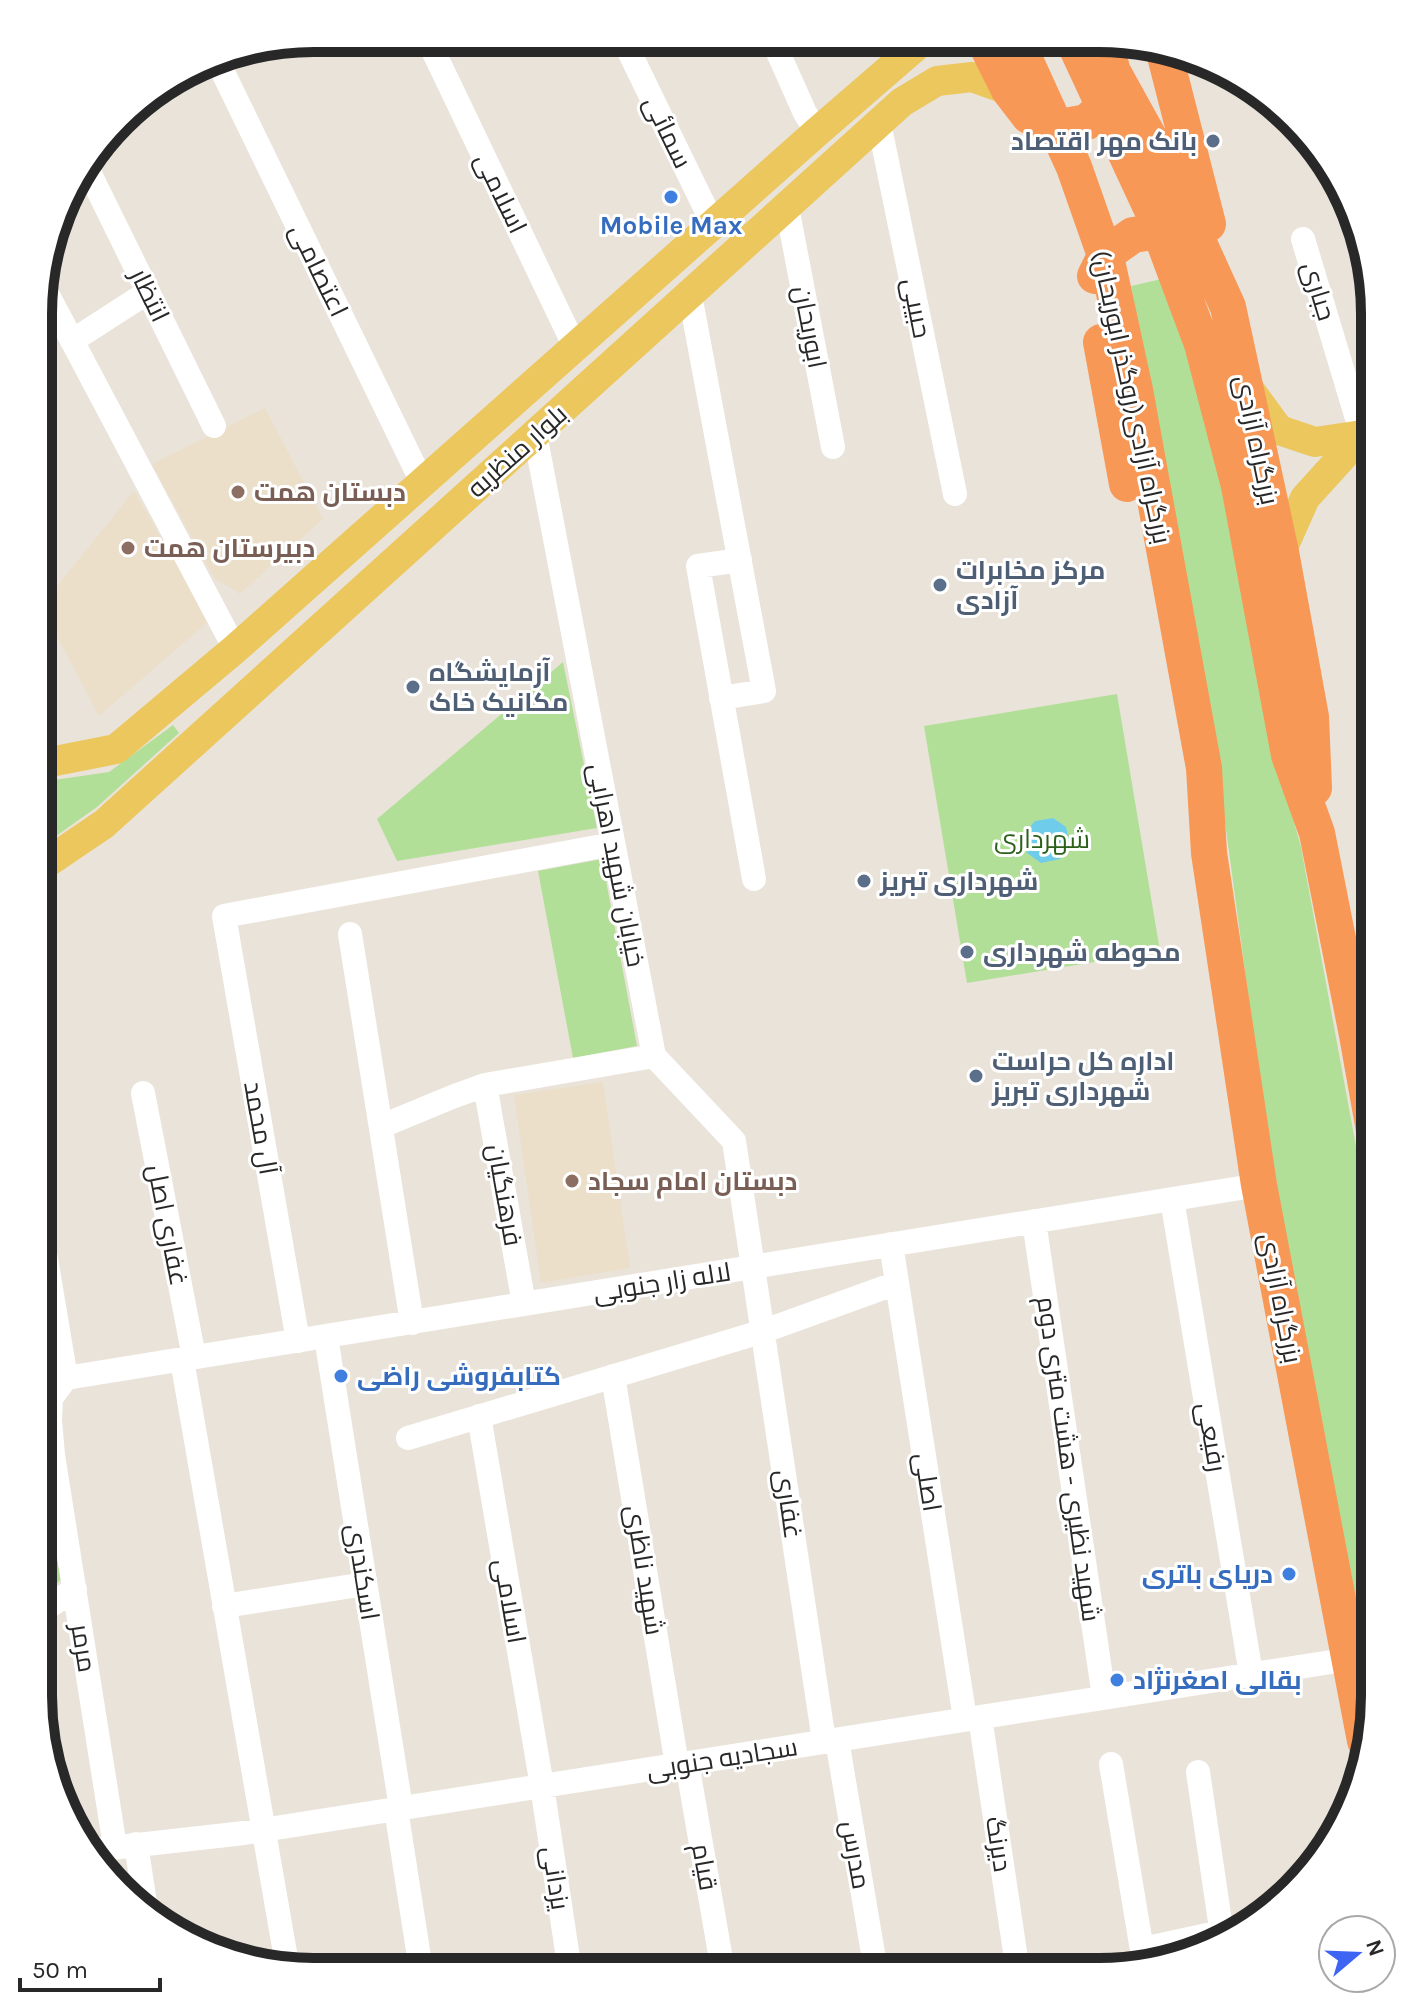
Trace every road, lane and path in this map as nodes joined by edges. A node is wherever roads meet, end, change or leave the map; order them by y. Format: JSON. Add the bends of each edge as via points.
{"nodes":[{"id":1,"x":434,"y":52,"type":"edge"},
{"id":2,"x":629,"y":52,"type":"edge"},
{"id":3,"x":778,"y":52,"type":"edge"},
{"id":4,"x":905,"y":52,"type":"edge"},
{"id":5,"x":991,"y":52,"type":"edge"},
{"id":6,"x":1021,"y":52,"type":"edge"},
{"id":7,"x":1079,"y":52,"type":"edge"},
{"id":8,"x":1108,"y":56,"type":"edge"},
{"id":9,"x":1166,"y":61,"type":"edge"},
{"id":10,"x":222,"y":69,"type":"edge"},
{"id":11,"x":1019,"y":103,"type":"junction"},
{"id":12,"x":879,"y":123,"type":"junction"},
{"id":13,"x":817,"y":132,"type":"junction"},
{"id":14,"x":91,"y":177,"type":"edge"},
{"id":15,"x":787,"y":207,"type":"junction"},
{"id":16,"x":713,"y":224,"type":"junction"},
{"id":17,"x":1303,"y":239,"type":"dead end"},
{"id":18,"x":1199,"y":241,"type":"junction"},
{"id":19,"x":1090,"y":285,"type":"junction"},
{"id":20,"x":148,"y":292,"type":"junction"},
{"id":21,"x":690,"y":295,"type":"junction"},
{"id":22,"x":53,"y":304,"type":"edge"},
{"id":23,"x":1228,"y":307,"type":"junction"},
{"id":24,"x":72,"y":341,"type":"junction"},
{"id":25,"x":575,"y":347,"type":"junction"},
{"id":26,"x":1246,"y":385,"type":"junction"},
{"id":27,"x":1361,"y":408,"type":"edge"},
{"id":28,"x":214,"y":426,"type":"dead end"},
{"id":29,"x":1361,"y":431,"type":"edge"},
{"id":30,"x":535,"y":434,"type":"junction"},
{"id":31,"x":1361,"y":437,"type":"edge"},
{"id":32,"x":833,"y":447,"type":"dead end"},
{"id":33,"x":422,"y":482,"type":"junction"},
{"id":34,"x":955,"y":494,"type":"dead end"},
{"id":35,"x":1281,"y":552,"type":"junction"},
{"id":36,"x":740,"y":560,"type":"junction"},
{"id":37,"x":235,"y":649,"type":"junction"},
{"id":38,"x":721,"y":698,"type":"junction"},
{"id":39,"x":52,"y":762,"type":"edge"},
{"id":40,"x":1204,"y":768,"type":"joint"},
{"id":41,"x":1317,"y":833,"type":"junction"},
{"id":42,"x":613,"y":844,"type":"junction"},
{"id":43,"x":1209,"y":853,"type":"junction"},
{"id":44,"x":52,"y":859,"type":"edge"},
{"id":45,"x":754,"y":879,"type":"dead end"},
{"id":46,"x":350,"y":934,"type":"dead end"},
{"id":47,"x":1360,"y":1020,"type":"edge"},
{"id":48,"x":654,"y":1056,"type":"junction"},
{"id":49,"x":485,"y":1085,"type":"junction"},
{"id":50,"x":143,"y":1093,"type":"dead end"},
{"id":51,"x":382,"y":1126,"type":"junction"},
{"id":52,"x":1259,"y":1185,"type":"junction"},
{"id":53,"x":1172,"y":1199,"type":"junction"},
{"id":54,"x":1034,"y":1221,"type":"junction"},
{"id":55,"x":891,"y":1244,"type":"junction"},
{"id":56,"x":754,"y":1267,"type":"junction"},
{"id":57,"x":897,"y":1283,"type":"junction"},
{"id":58,"x":52,"y":1295,"type":"edge"},
{"id":59,"x":524,"y":1304,"type":"junction"},
{"id":60,"x":412,"y":1323,"type":"junction"},
{"id":61,"x":764,"y":1331,"type":"junction"},
{"id":62,"x":326,"y":1337,"type":"junction"},
{"id":63,"x":298,"y":1341,"type":"junction"},
{"id":64,"x":188,"y":1358,"type":"junction"},
{"id":65,"x":613,"y":1376,"type":"junction"},
{"id":66,"x":66,"y":1378,"type":"junction"},
{"id":67,"x":52,"y":1397,"type":"edge"},
{"id":68,"x":479,"y":1416,"type":"junction"},
{"id":69,"x":408,"y":1438,"type":"dead end"},
{"id":70,"x":52,"y":1509,"type":"edge"},
{"id":71,"x":365,"y":1584,"type":"junction"},
{"id":72,"x":75,"y":1589,"type":"junction"},
{"id":73,"x":52,"y":1605,"type":"edge"},
{"id":74,"x":224,"y":1606,"type":"junction"},
{"id":75,"x":1350,"y":1659,"type":"junction"},
{"id":76,"x":1251,"y":1674,"type":"junction"},
{"id":77,"x":1104,"y":1697,"type":"junction"},
{"id":78,"x":1360,"y":1713,"type":"edge"},
{"id":79,"x":972,"y":1718,"type":"junction"},
{"id":80,"x":830,"y":1740,"type":"junction"},
{"id":81,"x":682,"y":1764,"type":"junction"},
{"id":82,"x":1111,"y":1764,"type":"dead end"},
{"id":83,"x":1198,"y":1772,"type":"dead end"},
{"id":84,"x":542,"y":1786,"type":"junction"},
{"id":85,"x":399,"y":1808,"type":"junction"},
{"id":86,"x":262,"y":1830,"type":"junction"},
{"id":87,"x":115,"y":1847,"type":"edge"},
{"id":88,"x":132,"y":1884,"type":"edge"},
{"id":89,"x":1226,"y":1925,"type":"edge"},
{"id":90,"x":1144,"y":1955,"type":"edge"},
{"id":91,"x":285,"y":1956,"type":"edge"},
{"id":92,"x":419,"y":1958,"type":"edge"},
{"id":93,"x":568,"y":1958,"type":"edge"},
{"id":94,"x":720,"y":1958,"type":"edge"},
{"id":95,"x":873,"y":1958,"type":"edge"},
{"id":96,"x":1015,"y":1958,"type":"edge"}],
"edges":[{"from":1,"to":25,"type":"street","name":"اسلامی"},
{"from":2,"to":16,"type":"street","name":"سمائی"},
{"from":3,"to":13,"type":"street"},
{"from":4,"to":13,"type":"main road","name":"بلوار منظریه"},
{"from":5,"to":11,"type":"highway","name":"بزرگراه آزادی"},
{"from":6,"to":40,"type":"highway","name":"بزرگراه آزادی(روگذر ابوریحان)","via":[[1074,167],[1107,261]]},
{"from":7,"to":41,"type":"highway","name":"بزرگراه آزادی","via":[[1152,210],[1202,344],[1239,486],[1289,755]]},
{"from":8,"to":11,"type":"highway","via":[[1108,102],[1087,122],[1060,127]]},
{"from":8,"to":18,"type":"highway","name":"بزرگراه آزادی"},
{"from":9,"to":23,"type":"highway"},
{"from":10,"to":33,"type":"street","name":"اعتصامی"},
{"from":11,"to":12,"type":"main road","name":"بلوار منظریه","via":[[972,77],[937,81]]},
{"from":11,"to":19,"type":"highway","name":"بزرگراه آزادی","via":[[1068,216]]},
{"from":12,"to":15,"type":"main road","name":"بلوار منظریه"},
{"from":12,"to":34,"type":"street","name":"حبیبی"},
{"from":13,"to":16,"type":"main road","name":"بلوار منظریه"},
{"from":14,"to":20,"type":"street","name":"انتظار"},
{"from":15,"to":21,"type":"main road","name":"بلوار منظریه"},
{"from":15,"to":32,"type":"street","name":"ابوریحان"},
{"from":16,"to":25,"type":"main road","name":"بلوار منظریه"},
{"from":17,"to":27,"type":"street","name":"جباری"},
{"from":18,"to":19,"type":"highway","via":[[1167,230],[1133,235],[1106,254]]},
{"from":18,"to":23,"type":"highway","name":"بزرگراه آزادی"},
{"from":19,"to":43,"type":"highway","name":"بزرگراه آزادی","via":[[1174,739]]},
{"from":20,"to":24,"type":"street"},
{"from":20,"to":28,"type":"street","name":"انتظار"},
{"from":21,"to":30,"type":"main road","name":"بلوار منظریه"},
{"from":21,"to":36,"type":"street"},
{"from":22,"to":24,"type":"street"},
{"from":23,"to":26,"type":"highway","name":"بزرگراه آزادی"},
{"from":24,"to":37,"type":"street"},
{"from":25,"to":33,"type":"main road","name":"بلوار منظریه"},
{"from":26,"to":29,"type":"main road","via":[[1279,430],[1315,442]]},
{"from":26,"to":35,"type":"highway","name":"بزرگراه آزادی"},
{"from":30,"to":42,"type":"street","name":"خیابان شهید اهرابی"},
{"from":30,"to":44,"type":"main road","name":"بلوار منظریه","via":[[104,824]]},
{"from":31,"to":35,"type":"main road","via":[[1305,498]]},
{"from":33,"to":37,"type":"main road","name":"بلوار منظریه"},
{"from":35,"to":41,"type":"highway","name":"بزرگراه آزادی","via":[[1311,717]]},
{"from":36,"to":38,"type":"street","via":[[698,566]]},
{"from":36,"to":38,"type":"street","via":[[764,691]]},
{"from":37,"to":39,"type":"main road","name":"بلوار منظریه","via":[[116,749]]},
{"from":38,"to":45,"type":"street"},
{"from":40,"to":43,"type":"highway","name":"بزرگراه آزادی"},
{"from":41,"to":47,"type":"highway","name":"بزرگراه آزادی"},
{"from":42,"to":48,"type":"street","name":"خیابان شهید اهرابی"},
{"from":42,"to":63,"type":"street","name":"آل محمد","via":[[224,916]]},
{"from":43,"to":52,"type":"highway","name":"بزرگراه آزادی"},
{"from":46,"to":51,"type":"street"},
{"from":48,"to":49,"type":"street"},
{"from":48,"to":56,"type":"street","via":[[734,1141]]},
{"from":49,"to":51,"type":"street"},
{"from":49,"to":59,"type":"street","name":"فرهنگیان"},
{"from":50,"to":64,"type":"street","name":"غفاری اصل"},
{"from":51,"to":60,"type":"street"},
{"from":52,"to":53,"type":"street","name":"لاله زار جنوبی"},
{"from":52,"to":75,"type":"highway","name":"بزرگراه آزادی"},
{"from":53,"to":54,"type":"street","name":"لاله زار جنوبی"},
{"from":53,"to":76,"type":"street","name":"رفیعی"},
{"from":54,"to":55,"type":"street","name":"لاله زار جنوبی"},
{"from":54,"to":77,"type":"street","name":"شهید نظیری - هشت متری دوم"},
{"from":55,"to":56,"type":"street","name":"لاله زار جنوبی"},
{"from":55,"to":57,"type":"street","name":"اصلی"},
{"from":56,"to":59,"type":"street","name":"لاله زار جنوبی"},
{"from":56,"to":61,"type":"street","name":"غفاری"},
{"from":57,"to":61,"type":"street"},
{"from":57,"to":79,"type":"street","name":"اصلی"},
{"from":58,"to":66,"type":"street"},
{"from":59,"to":60,"type":"street","name":"لاله زار جنوبی"},
{"from":60,"to":62,"type":"street","name":"لاله زار جنوبی"},
{"from":61,"to":65,"type":"street"},
{"from":61,"to":80,"type":"street","name":"غفاری"},
{"from":62,"to":63,"type":"street","name":"لاله زار جنوبی"},
{"from":62,"to":71,"type":"street","name":"اسکندری"},
{"from":63,"to":64,"type":"street","name":"لاله زار جنوبی"},
{"from":64,"to":66,"type":"street","name":"لاله زار جنوبی"},
{"from":64,"to":74,"type":"street","name":"غفاری اصل"},
{"from":65,"to":68,"type":"street"},
{"from":65,"to":81,"type":"street","name":"شهید ناظری"},
{"from":66,"to":67,"type":"street","name":"مرمر"},
{"from":68,"to":69,"type":"street"},
{"from":68,"to":84,"type":"street","name":"اسلامی"},
{"from":70,"to":72,"type":"street","name":"مرمر"},
{"from":71,"to":74,"type":"street"},
{"from":71,"to":85,"type":"street","name":"اسکندری"},
{"from":72,"to":73,"type":"street"},
{"from":72,"to":87,"type":"street","name":"مرمر"},
{"from":74,"to":86,"type":"street","name":"غفاری اصل"},
{"from":75,"to":76,"type":"street","name":"سجادیه جنوبی"},
{"from":75,"to":78,"type":"highway","name":"بزرگراه آزادی"},
{"from":76,"to":77,"type":"street","name":"سجادیه جنوبی"},
{"from":77,"to":79,"type":"street","name":"سجادیه جنوبی"},
{"from":79,"to":80,"type":"street","name":"سجادیه جنوبی"},
{"from":79,"to":96,"type":"street","name":"دیرنگ"},
{"from":80,"to":81,"type":"street","name":"سجادیه جنوبی"},
{"from":80,"to":95,"type":"street","name":"مدرس"},
{"from":81,"to":84,"type":"street","name":"سجادیه جنوبی"},
{"from":81,"to":94,"type":"street","name":"قیام"},
{"from":82,"to":90,"type":"street"},
{"from":83,"to":89,"type":"street"},
{"from":84,"to":85,"type":"street","name":"سجادیه جنوبی"},
{"from":84,"to":93,"type":"street","name":"یزدانی"},
{"from":85,"to":86,"type":"street","name":"سجادیه جنوبی"},
{"from":85,"to":92,"type":"street","name":"اسکندری"},
{"from":86,"to":87,"type":"street","name":"سجادیه جنوبی"},
{"from":86,"to":91,"type":"street","name":"غفاری اصل"},
{"from":87,"to":88,"type":"street","name":"مرمر"}]}
